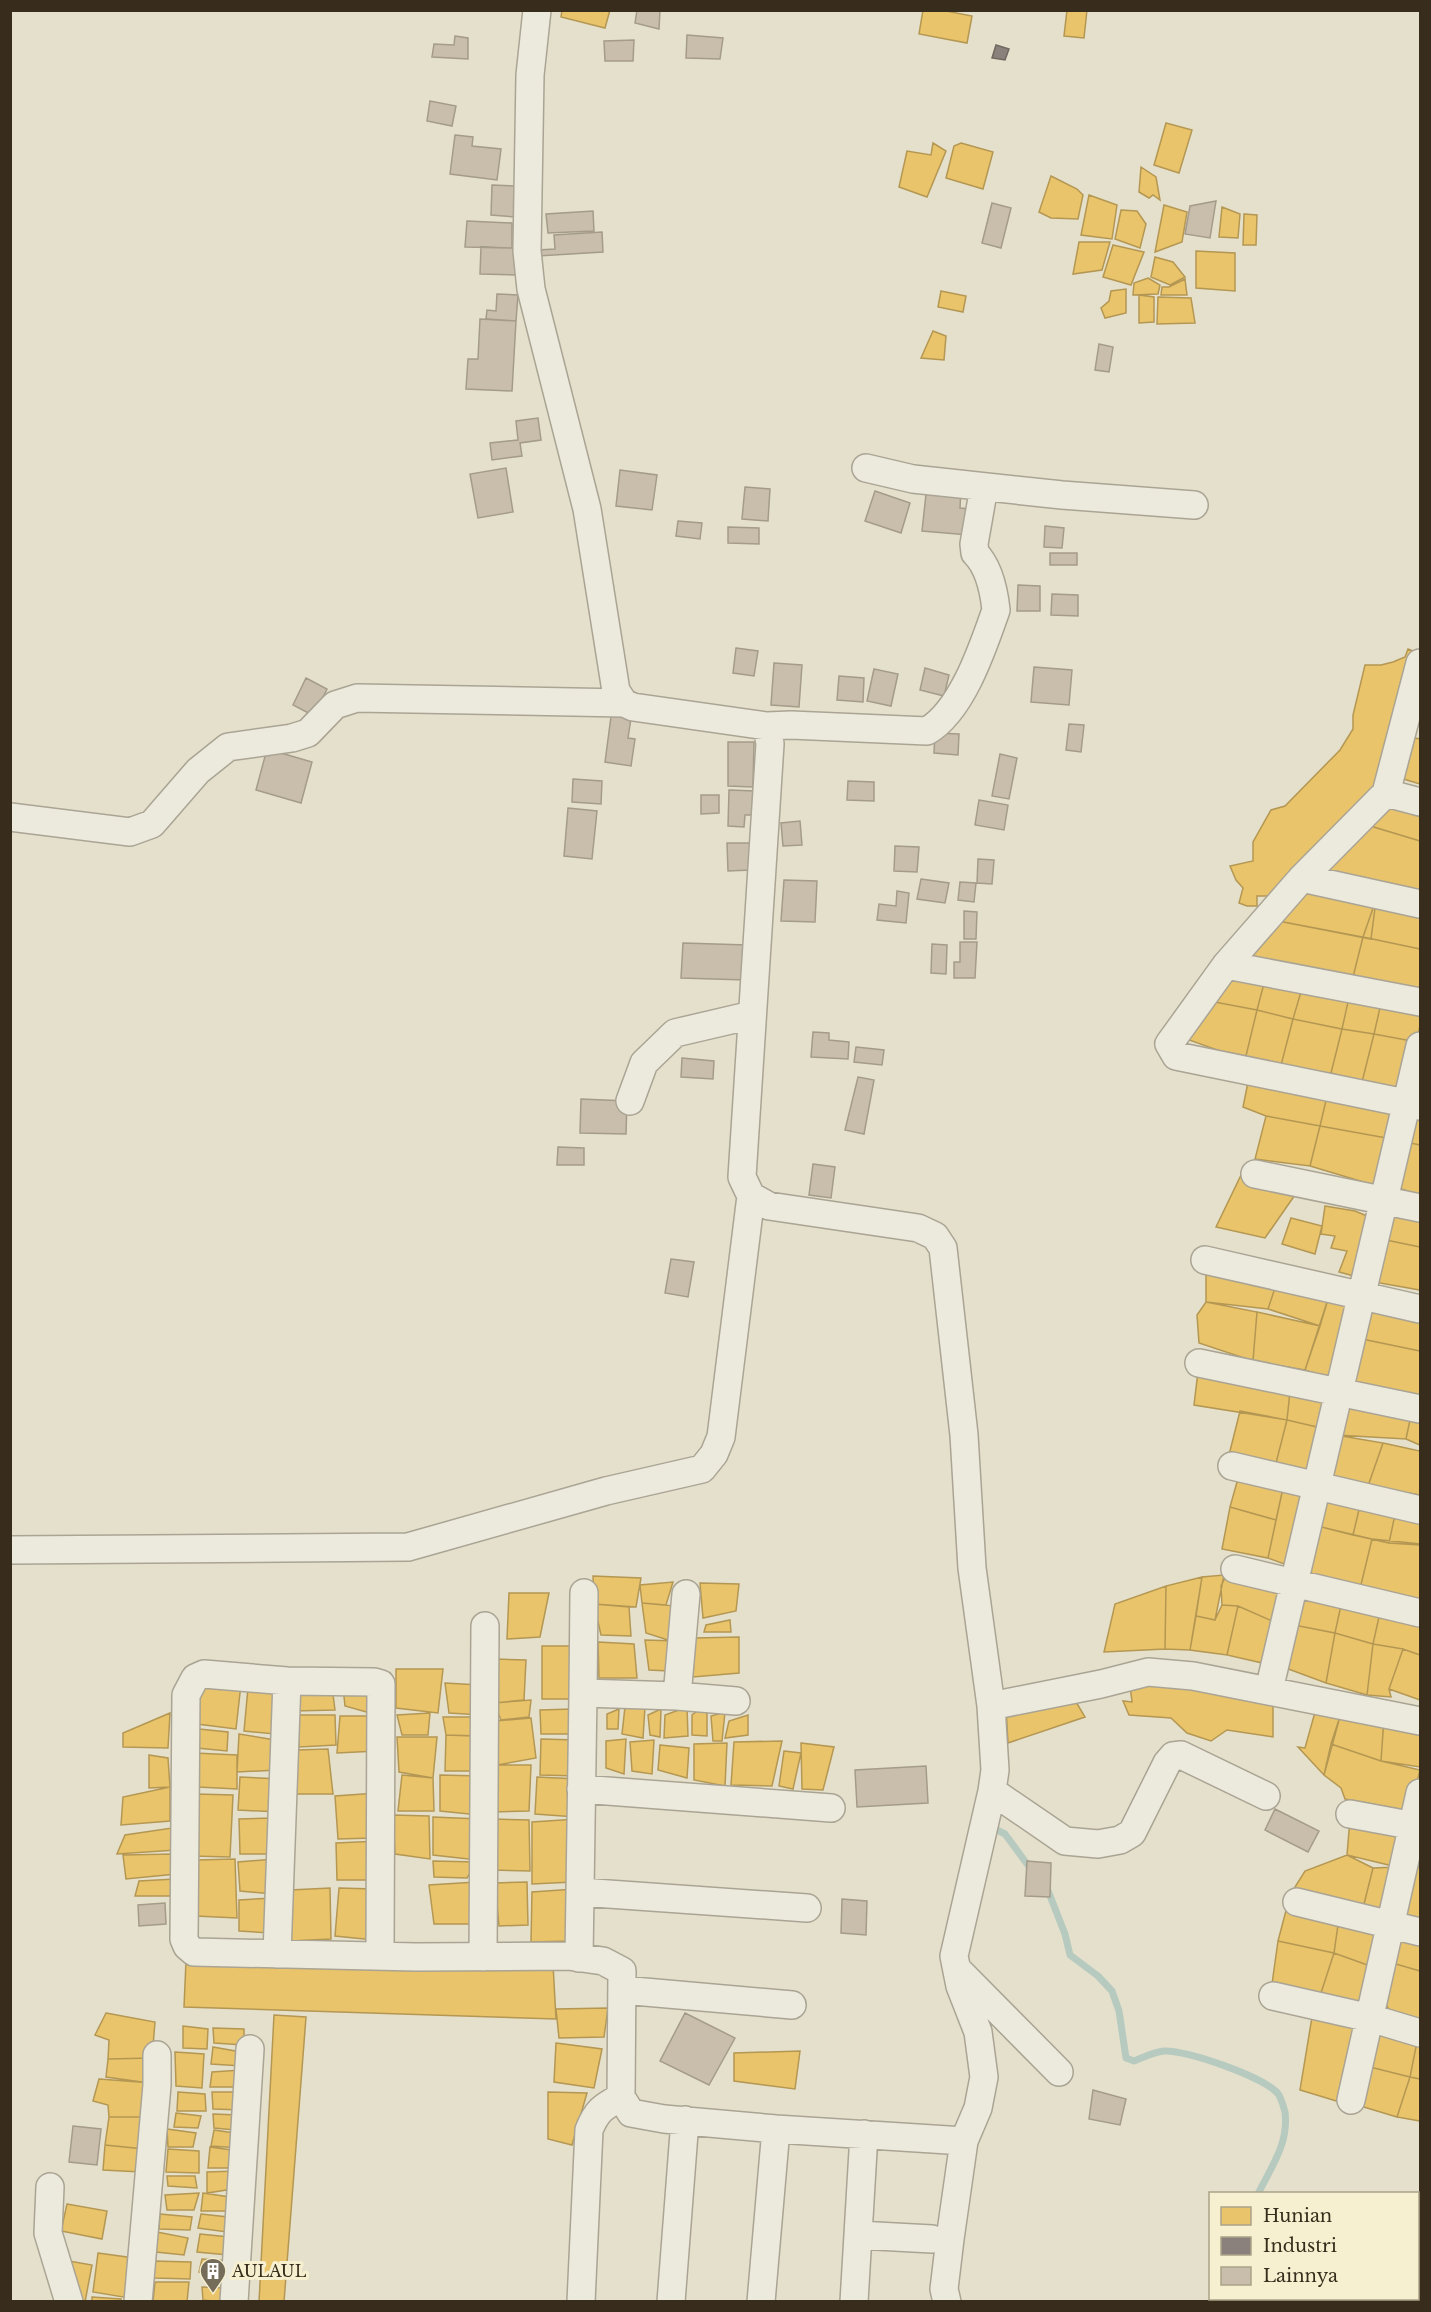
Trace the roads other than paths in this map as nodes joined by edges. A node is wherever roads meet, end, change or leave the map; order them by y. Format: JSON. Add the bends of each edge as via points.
{"nodes":[{"id":1,"x":537,"y":10,"type":"edge"},
{"id":2,"x":867,"y":468,"type":"dead end"},
{"id":3,"x":984,"y":487,"type":"junction"},
{"id":4,"x":1194,"y":505,"type":"dead end"},
{"id":5,"x":1420,"y":663,"type":"edge"},
{"id":6,"x":1416,"y":695,"type":"edge"},
{"id":7,"x":624,"y":703,"type":"junction"},
{"id":8,"x":767,"y":726,"type":"junction"},
{"id":9,"x":1386,"y":793,"type":"junction"},
{"id":10,"x":1420,"y":802,"type":"edge"},
{"id":11,"x":10,"y":817,"type":"edge"},
{"id":12,"x":1302,"y":878,"type":"junction"},
{"id":13,"x":1420,"y":904,"type":"edge"},
{"id":14,"x":1226,"y":965,"type":"junction"},
{"id":15,"x":1420,"y":1002,"type":"edge"},
{"id":16,"x":752,"y":1015,"type":"junction"},
{"id":17,"x":1420,"y":1046,"type":"edge"},
{"id":18,"x":630,"y":1101,"type":"dead end"},
{"id":19,"x":1414,"y":1104,"type":"edge"},
{"id":20,"x":1255,"y":1174,"type":"dead end"},
{"id":21,"x":751,"y":1196,"type":"junction"},
{"id":22,"x":1385,"y":1199,"type":"junction"},
{"id":23,"x":1420,"y":1208,"type":"edge"},
{"id":24,"x":1205,"y":1260,"type":"dead end"},
{"id":25,"x":1362,"y":1297,"type":"junction"},
{"id":26,"x":1420,"y":1309,"type":"edge"},
{"id":27,"x":1199,"y":1363,"type":"dead end"},
{"id":28,"x":1339,"y":1392,"type":"junction"},
{"id":29,"x":1420,"y":1409,"type":"edge"},
{"id":30,"x":1232,"y":1466,"type":"dead end"},
{"id":31,"x":1316,"y":1487,"type":"junction"},
{"id":32,"x":1420,"y":1510,"type":"edge"},
{"id":33,"x":10,"y":1550,"type":"edge"},
{"id":34,"x":1235,"y":1569,"type":"dead end"},
{"id":35,"x":1295,"y":1582,"type":"junction"},
{"id":36,"x":584,"y":1593,"type":"dead end"},
{"id":37,"x":686,"y":1594,"type":"dead end"},
{"id":38,"x":1420,"y":1613,"type":"edge"},
{"id":39,"x":485,"y":1626,"type":"dead end"},
{"id":40,"x":286,"y":1681,"type":"junction"},
{"id":41,"x":1269,"y":1690,"type":"junction"},
{"id":42,"x":583,"y":1693,"type":"junction"},
{"id":43,"x":677,"y":1696,"type":"junction"},
{"id":44,"x":736,"y":1701,"type":"dead end"},
{"id":45,"x":991,"y":1706,"type":"junction"},
{"id":46,"x":1420,"y":1721,"type":"edge"},
{"id":47,"x":581,"y":1790,"type":"junction"},
{"id":48,"x":992,"y":1791,"type":"junction"},
{"id":49,"x":1420,"y":1793,"type":"edge"},
{"id":50,"x":1266,"y":1796,"type":"dead end"},
{"id":51,"x":831,"y":1808,"type":"dead end"},
{"id":52,"x":1350,"y":1814,"type":"dead end"},
{"id":53,"x":1417,"y":1826,"type":"edge"},
{"id":54,"x":580,"y":1892,"type":"junction"},
{"id":55,"x":1297,"y":1902,"type":"dead end"},
{"id":56,"x":807,"y":1908,"type":"dead end"},
{"id":57,"x":1391,"y":1924,"type":"junction"},
{"id":58,"x":1420,"y":1932,"type":"edge"},
{"id":59,"x":277,"y":1954,"type":"junction"},
{"id":60,"x":380,"y":1956,"type":"junction"},
{"id":61,"x":483,"y":1957,"type":"junction"},
{"id":62,"x":579,"y":1958,"type":"junction"},
{"id":63,"x":956,"y":1968,"type":"junction"},
{"id":64,"x":622,"y":1990,"type":"junction"},
{"id":65,"x":1273,"y":1996,"type":"dead end"},
{"id":66,"x":792,"y":2005,"type":"dead end"},
{"id":67,"x":1370,"y":2018,"type":"junction"},
{"id":68,"x":1420,"y":2033,"type":"edge"},
{"id":69,"x":250,"y":2049,"type":"dead end"},
{"id":70,"x":157,"y":2055,"type":"dead end"},
{"id":71,"x":1059,"y":2072,"type":"dead end"},
{"id":72,"x":621,"y":2097,"type":"junction"},
{"id":73,"x":1351,"y":2100,"type":"dead end"},
{"id":74,"x":684,"y":2120,"type":"junction"},
{"id":75,"x":776,"y":2129,"type":"junction"},
{"id":76,"x":864,"y":2134,"type":"junction"},
{"id":77,"x":964,"y":2141,"type":"junction"},
{"id":78,"x":50,"y":2187,"type":"dead end"},
{"id":79,"x":858,"y":2235,"type":"junction"},
{"id":80,"x":932,"y":2239,"type":"dead end"},
{"id":81,"x":69,"y":2301,"type":"edge"},
{"id":82,"x":138,"y":2301,"type":"edge"},
{"id":83,"x":234,"y":2301,"type":"edge"},
{"id":84,"x":581,"y":2301,"type":"edge"},
{"id":85,"x":670,"y":2301,"type":"edge"},
{"id":86,"x":761,"y":2301,"type":"edge"},
{"id":87,"x":855,"y":2301,"type":"edge"},
{"id":88,"x":947,"y":2301,"type":"edge"}],
"edges":[{"from":1,"to":7,"type":"street","via":[[530,75],[527,251],[531,289],[587,509],[616,691]]},
{"from":2,"to":3,"type":"street","via":[[913,479]]},
{"from":3,"to":4,"type":"street"},
{"from":3,"to":8,"type":"street","via":[[974,544],[994,594],[996,610],[958,700],[937,725],[927,731]]},
{"from":5,"to":6,"type":"street"},
{"from":6,"to":9,"type":"street"},
{"from":7,"to":8,"type":"street"},
{"from":7,"to":11,"type":"street","via":[[357,698],[335,705],[308,734],[228,747],[198,771],[152,824],[130,832]]},
{"from":8,"to":16,"type":"street","via":[[770,744]]},
{"from":9,"to":10,"type":"street"},
{"from":9,"to":12,"type":"street"},
{"from":12,"to":13,"type":"street"},
{"from":12,"to":14,"type":"street"},
{"from":14,"to":15,"type":"street"},
{"from":14,"to":19,"type":"street","via":[[1171,1038],[1169,1044],[1176,1056]]},
{"from":16,"to":18,"type":"street","via":[[675,1033],[644,1062]]},
{"from":16,"to":21,"type":"street","via":[[742,1177]]},
{"from":17,"to":19,"type":"street"},
{"from":19,"to":22,"type":"street"},
{"from":20,"to":22,"type":"street"},
{"from":21,"to":33,"type":"street","via":[[721,1437],[702,1469],[606,1491],[408,1546]]},
{"from":21,"to":45,"type":"street","via":[[768,1206],[918,1228],[935,1236],[943,1248],[964,1435],[972,1568]]},
{"from":22,"to":23,"type":"street"},
{"from":22,"to":25,"type":"street"},
{"from":24,"to":25,"type":"street"},
{"from":25,"to":26,"type":"street"},
{"from":25,"to":28,"type":"street"},
{"from":27,"to":28,"type":"street"},
{"from":28,"to":29,"type":"street"},
{"from":28,"to":31,"type":"street"},
{"from":30,"to":31,"type":"street"},
{"from":31,"to":32,"type":"street"},
{"from":31,"to":35,"type":"street"},
{"from":34,"to":35,"type":"street"},
{"from":35,"to":38,"type":"street"},
{"from":35,"to":41,"type":"street"},
{"from":36,"to":42,"type":"street"},
{"from":37,"to":43,"type":"street"},
{"from":39,"to":61,"type":"street"},
{"from":40,"to":59,"type":"street"},
{"from":40,"to":59,"type":"street","via":[[204,1674],[195,1678],[186,1695],[184,1940],[194,1952]]},
{"from":40,"to":60,"type":"street","via":[[381,1684]]},
{"from":41,"to":45,"type":"street","via":[[1148,1672]]},
{"from":41,"to":46,"type":"street"},
{"from":42,"to":43,"type":"street"},
{"from":42,"to":47,"type":"street"},
{"from":43,"to":44,"type":"street"},
{"from":45,"to":48,"type":"street","via":[[995,1770]]},
{"from":47,"to":51,"type":"street"},
{"from":47,"to":54,"type":"street"},
{"from":48,"to":50,"type":"street","via":[[1065,1841],[1098,1844],[1132,1833],[1173,1756],[1181,1755]]},
{"from":48,"to":63,"type":"street","via":[[958,1931]]},
{"from":49,"to":53,"type":"street"},
{"from":52,"to":53,"type":"street"},
{"from":53,"to":57,"type":"street"},
{"from":54,"to":56,"type":"street"},
{"from":54,"to":62,"type":"street"},
{"from":55,"to":57,"type":"street"},
{"from":57,"to":58,"type":"street"},
{"from":57,"to":67,"type":"street"},
{"from":59,"to":60,"type":"street"},
{"from":60,"to":61,"type":"street"},
{"from":61,"to":62,"type":"street"},
{"from":62,"to":64,"type":"street","via":[[603,1961],[622,1971]]},
{"from":63,"to":71,"type":"street"},
{"from":63,"to":77,"type":"street","via":[[978,2032],[984,2077],[978,2108]]},
{"from":64,"to":66,"type":"street"},
{"from":64,"to":72,"type":"street"},
{"from":65,"to":67,"type":"street"},
{"from":67,"to":68,"type":"street"},
{"from":67,"to":73,"type":"street"},
{"from":69,"to":83,"type":"street"},
{"from":70,"to":82,"type":"street"},
{"from":72,"to":74,"type":"street","via":[[631,2113]]},
{"from":72,"to":84,"type":"street","via":[[596,2114],[589,2130]]},
{"from":74,"to":75,"type":"street"},
{"from":74,"to":85,"type":"street"},
{"from":75,"to":76,"type":"street"},
{"from":75,"to":86,"type":"street"},
{"from":76,"to":77,"type":"street"},
{"from":76,"to":79,"type":"street"},
{"from":77,"to":88,"type":"street","via":[[944,2289]]},
{"from":78,"to":81,"type":"street","via":[[48,2233]]},
{"from":79,"to":80,"type":"street"},
{"from":79,"to":87,"type":"street"}]}
